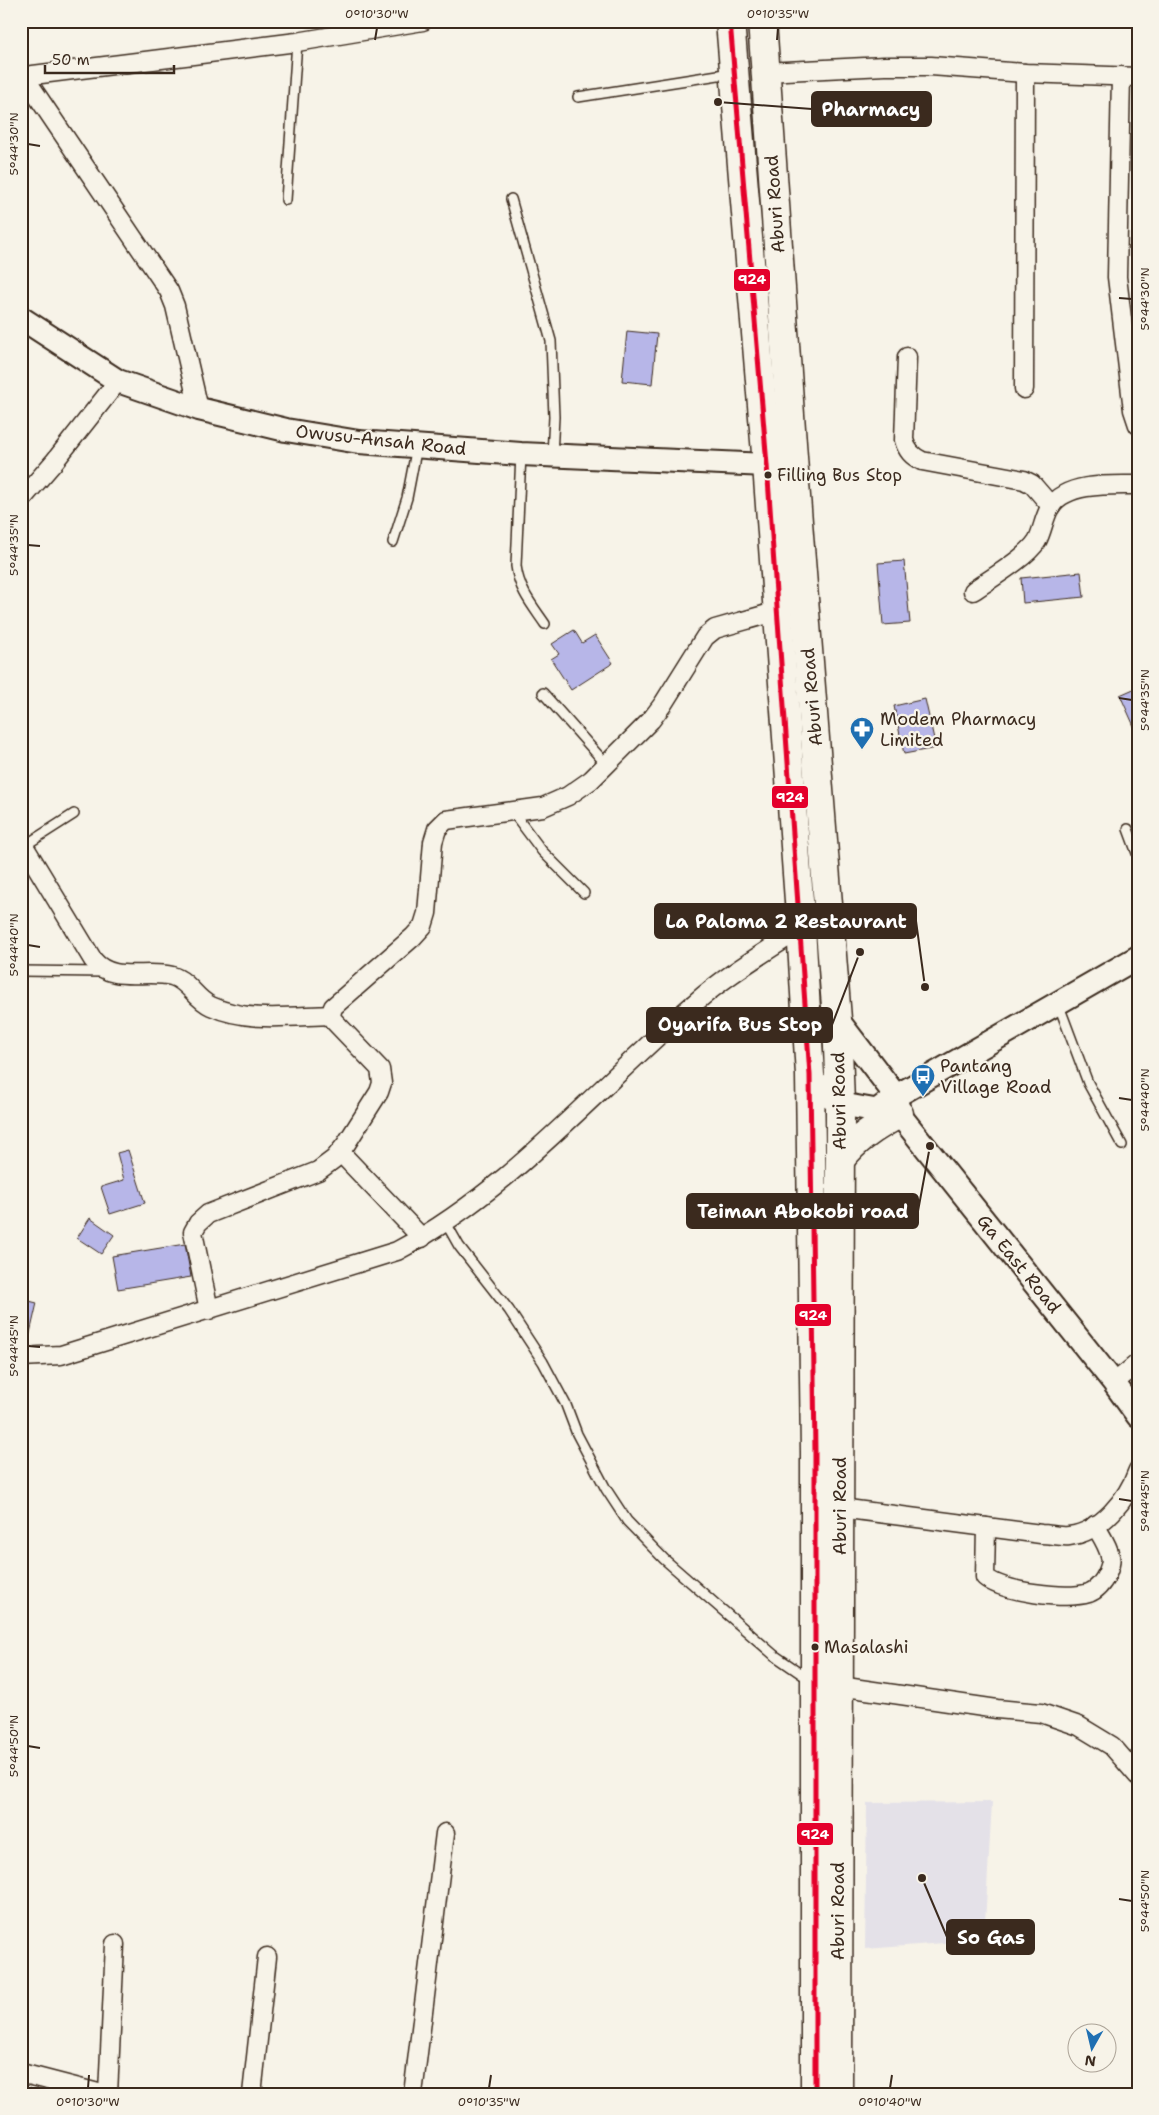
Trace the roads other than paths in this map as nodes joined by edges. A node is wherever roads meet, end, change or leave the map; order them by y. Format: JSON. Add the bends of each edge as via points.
{"nodes":[{"id":1,"x":423,"y":21,"type":"edge"},
{"id":2,"x":730,"y":21,"type":"edge"},
{"id":3,"x":762,"y":21,"type":"edge"},
{"id":4,"x":297,"y":42,"type":"junction"},
{"id":5,"x":765,"y":72,"type":"junction"},
{"id":6,"x":734,"y":73,"type":"junction"},
{"id":7,"x":1026,"y":73,"type":"junction"},
{"id":8,"x":23,"y":74,"type":"edge"},
{"id":9,"x":1129,"y":76,"type":"edge"},
{"id":10,"x":578,"y":97,"type":"dead end"},
{"id":11,"x":511,"y":199,"type":"dead end"},
{"id":12,"x":286,"y":200,"type":"dead end"},
{"id":13,"x":21,"y":318,"type":"edge"},
{"id":14,"x":907,"y":357,"type":"dead end"},
{"id":15,"x":118,"y":381,"type":"junction"},
{"id":16,"x":1024,"y":389,"type":"dead end"},
{"id":17,"x":200,"y":409,"type":"junction"},
{"id":18,"x":1138,"y":425,"type":"edge"},
{"id":19,"x":417,"y":446,"type":"junction"},
{"id":20,"x":521,"y":454,"type":"junction"},
{"id":21,"x":552,"y":455,"type":"junction"},
{"id":22,"x":767,"y":465,"type":"junction"},
{"id":23,"x":1138,"y":485,"type":"edge"},
{"id":24,"x":21,"y":500,"type":"edge"},
{"id":25,"x":1051,"y":506,"type":"junction"},
{"id":26,"x":393,"y":542,"type":"dead end"},
{"id":27,"x":974,"y":591,"type":"dead end"},
{"id":28,"x":778,"y":611,"type":"junction"},
{"id":29,"x":545,"y":624,"type":"dead end"},
{"id":30,"x":543,"y":693,"type":"dead end"},
{"id":31,"x":606,"y":764,"type":"junction"},
{"id":32,"x":512,"y":811,"type":"junction"},
{"id":33,"x":74,"y":814,"type":"dead end"},
{"id":34,"x":1128,"y":829,"type":"dead end"},
{"id":35,"x":23,"y":844,"type":"edge"},
{"id":36,"x":1138,"y":856,"type":"edge"},
{"id":37,"x":584,"y":893,"type":"dead end"},
{"id":38,"x":801,"y":928,"type":"junction"},
{"id":39,"x":1138,"y":958,"type":"edge"},
{"id":40,"x":21,"y":971,"type":"edge"},
{"id":41,"x":109,"y":972,"type":"junction"},
{"id":42,"x":1058,"y":1003,"type":"junction"},
{"id":43,"x":331,"y":1015,"type":"junction"},
{"id":44,"x":837,"y":1019,"type":"junction"},
{"id":45,"x":810,"y":1075,"type":"junction"},
{"id":46,"x":840,"y":1104,"type":"junction"},
{"id":47,"x":890,"y":1107,"type":"junction"},
{"id":48,"x":1122,"y":1145,"type":"dead end"},
{"id":49,"x":340,"y":1152,"type":"junction"},
{"id":50,"x":840,"y":1160,"type":"junction"},
{"id":51,"x":446,"y":1223,"type":"junction"},
{"id":52,"x":422,"y":1238,"type":"junction"},
{"id":53,"x":209,"y":1310,"type":"junction"},
{"id":54,"x":21,"y":1357,"type":"edge"},
{"id":55,"x":1138,"y":1363,"type":"edge"},
{"id":56,"x":1114,"y":1382,"type":"junction"},
{"id":57,"x":1138,"y":1416,"type":"edge"},
{"id":58,"x":1138,"y":1470,"type":"edge"},
{"id":59,"x":840,"y":1508,"type":"junction"},
{"id":60,"x":1095,"y":1525,"type":"junction"},
{"id":61,"x":986,"y":1526,"type":"junction"},
{"id":62,"x":827,"y":1684,"type":"junction"},
{"id":63,"x":1138,"y":1776,"type":"edge"},
{"id":64,"x":445,"y":1833,"type":"dead end"},
{"id":65,"x":115,"y":1944,"type":"dead end"},
{"id":66,"x":267,"y":1957,"type":"dead end"},
{"id":67,"x":21,"y":2073,"type":"edge"},
{"id":68,"x":102,"y":2094,"type":"edge"},
{"id":69,"x":108,"y":2094,"type":"edge"},
{"id":70,"x":252,"y":2094,"type":"edge"},
{"id":71,"x":413,"y":2094,"type":"edge"},
{"id":72,"x":815,"y":2094,"type":"edge"},
{"id":73,"x":838,"y":2094,"type":"edge"}],
"edges":[{"from":1,"to":4,"type":"street"},
{"from":2,"to":6,"type":"highway","name":"Aburi Road"},
{"from":3,"to":5,"type":"highway","name":"Aburi Road"},
{"from":4,"to":8,"type":"street"},
{"from":4,"to":12,"type":"lane"},
{"from":5,"to":7,"type":"street","via":[[932,66]]},
{"from":5,"to":44,"type":"highway","name":"Aburi Road"},
{"from":6,"to":10,"type":"lane"},
{"from":6,"to":22,"type":"highway","name":"Aburi Road"},
{"from":7,"to":9,"type":"street"},
{"from":7,"to":16,"type":"street"},
{"from":8,"to":17,"type":"street","via":[[169,291]]},
{"from":9,"to":18,"type":"street","via":[[1117,277],[1133,410]]},
{"from":11,"to":21,"type":"lane","via":[[551,341]]},
{"from":13,"to":15,"type":"street","name":"Owusu-Ansah Road"},
{"from":14,"to":25,"type":"street","via":[[904,440],[913,456],[922,461],[1024,480],[1032,484]]},
{"from":15,"to":17,"type":"street","name":"Owusu-Ansah Road"},
{"from":15,"to":24,"type":"street"},
{"from":17,"to":19,"type":"street","name":"Owusu-Ansah Road","via":[[286,430],[359,442]]},
{"from":19,"to":20,"type":"street","name":"Owusu-Ansah Road"},
{"from":19,"to":26,"type":"lane","via":[[407,498]]},
{"from":20,"to":21,"type":"street","name":"Owusu-Ansah Road"},
{"from":20,"to":29,"type":"lane","via":[[516,566],[522,591]]},
{"from":21,"to":22,"type":"street","name":"Owusu-Ansah Road"},
{"from":22,"to":28,"type":"highway","name":"Aburi Road"},
{"from":23,"to":25,"type":"street","via":[[1101,485],[1075,490],[1060,495]]},
{"from":25,"to":27,"type":"street","via":[[1037,541],[1028,552]]},
{"from":28,"to":31,"type":"street","via":[[716,629],[705,637],[651,720]]},
{"from":28,"to":38,"type":"highway","name":"Aburi Road"},
{"from":30,"to":31,"type":"lane"},
{"from":31,"to":32,"type":"street","via":[[591,780],[568,796],[543,807]]},
{"from":32,"to":37,"type":"lane","via":[[542,851]]},
{"from":32,"to":43,"type":"street","via":[[446,820],[437,829],[427,913],[422,926],[333,1007]]},
{"from":33,"to":35,"type":"lane"},
{"from":34,"to":36,"type":"lane"},
{"from":35,"to":41,"type":"street","via":[[92,960]]},
{"from":38,"to":45,"type":"highway","name":"Aburi Road"},
{"from":38,"to":51,"type":"street","via":[[697,1001],[515,1170]]},
{"from":39,"to":42,"type":"street"},
{"from":40,"to":41,"type":"lane"},
{"from":41,"to":43,"type":"street","via":[[170,975],[182,980],[209,1005],[236,1014],[259,1018]]},
{"from":42,"to":47,"type":"street"},
{"from":42,"to":48,"type":"lane","via":[[1088,1083]]},
{"from":43,"to":49,"type":"street","via":[[380,1069],[382,1077],[379,1092]]},
{"from":44,"to":46,"type":"highway","name":"Aburi Road"},
{"from":44,"to":47,"type":"street","name":"Ga East Road"},
{"from":45,"to":46,"type":"street","via":[[828,1096]]},
{"from":45,"to":62,"type":"highway","name":"Aburi Road","via":[[815,1452]]},
{"from":46,"to":47,"type":"street"},
{"from":46,"to":50,"type":"highway","name":"Aburi Road"},
{"from":47,"to":50,"type":"highway","via":[[881,1124],[848,1148]]},
{"from":47,"to":56,"type":"street","name":"Ga East Road"},
{"from":49,"to":52,"type":"street"},
{"from":49,"to":53,"type":"street","via":[[318,1171],[208,1214],[198,1223],[194,1232]]},
{"from":50,"to":59,"type":"highway","name":"Aburi Road"},
{"from":51,"to":52,"type":"street"},
{"from":51,"to":62,"type":"lane","via":[[542,1362],[606,1489],[627,1521],[664,1559],[774,1655]]},
{"from":52,"to":53,"type":"street","via":[[397,1252]]},
{"from":53,"to":54,"type":"street","via":[[61,1355]]},
{"from":55,"to":56,"type":"street"},
{"from":56,"to":57,"type":"street","name":"Ga East Road"},
{"from":58,"to":60,"type":"street","via":[[1121,1503]]},
{"from":59,"to":61,"type":"street"},
{"from":59,"to":62,"type":"highway","name":"Aburi Road"},
{"from":60,"to":61,"type":"street","via":[[1069,1536]]},
{"from":60,"to":61,"type":"street","via":[[1111,1556],[1110,1566],[1099,1587],[1090,1593],[1074,1595],[1013,1589],[992,1583],[985,1577]]},
{"from":62,"to":63,"type":"street","via":[[1041,1713],[1079,1726],[1112,1746]]},
{"from":62,"to":72,"type":"highway","name":"Aburi Road"},
{"from":62,"to":73,"type":"highway","name":"Aburi Road"},
{"from":64,"to":71,"type":"street"},
{"from":65,"to":69,"type":"street"},
{"from":66,"to":70,"type":"street"},
{"from":67,"to":68,"type":"street"}]}
